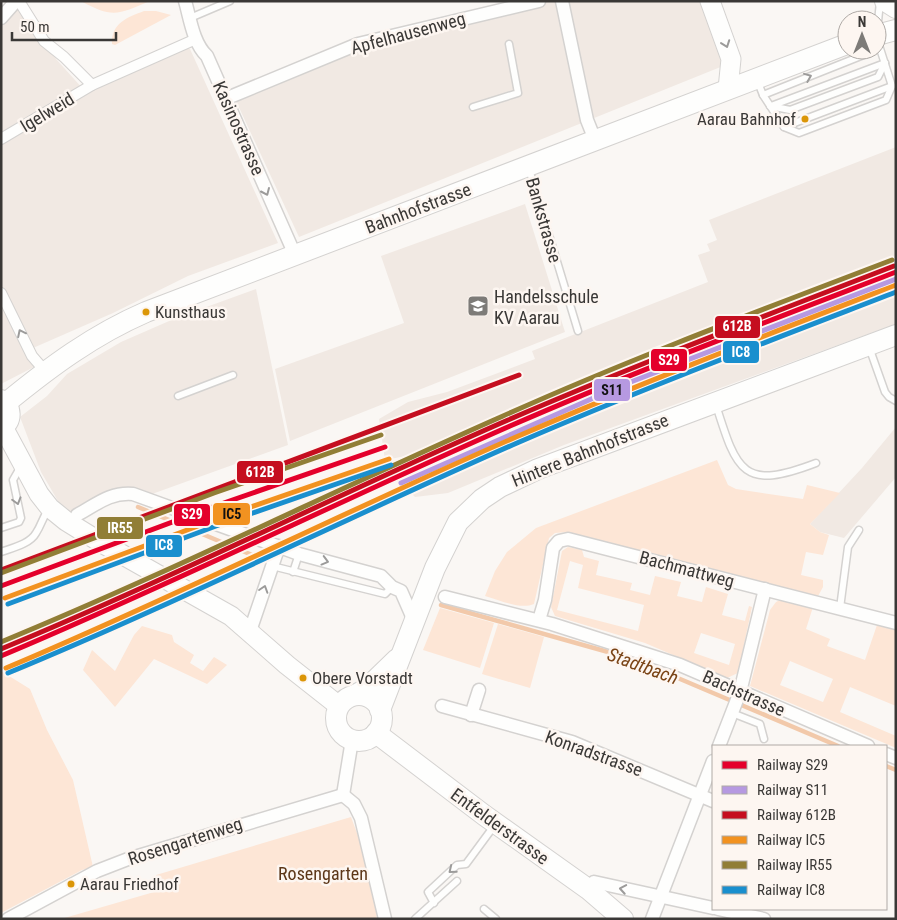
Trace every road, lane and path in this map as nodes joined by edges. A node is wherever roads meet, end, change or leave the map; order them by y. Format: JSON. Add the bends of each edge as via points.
{"nodes":[{"id":1,"x":17,"y":1,"type":"edge"},
{"id":2,"x":184,"y":1,"type":"edge"},
{"id":3,"x":230,"y":1,"type":"edge"},
{"id":4,"x":539,"y":1,"type":"edge"},
{"id":5,"x":562,"y":1,"type":"edge"},
{"id":6,"x":710,"y":1,"type":"edge"},
{"id":7,"x":885,"y":1,"type":"edge"},
{"id":8,"x":896,"y":8,"type":"edge"},
{"id":9,"x":1,"y":18,"type":"edge"},
{"id":10,"x":190,"y":18,"type":"junction"},
{"id":11,"x":196,"y":39,"type":"junction"},
{"id":12,"x":508,"y":44,"type":"dead end"},
{"id":13,"x":837,"y":49,"type":"edge"},
{"id":14,"x":837,"y":60,"type":"edge"},
{"id":15,"x":884,"y":60,"type":"edge"},
{"id":16,"x":885,"y":63,"type":"junction"},
{"id":17,"x":92,"y":85,"type":"junction"},
{"id":18,"x":760,"y":86,"type":"junction"},
{"id":19,"x":892,"y":86,"type":"junction"},
{"id":20,"x":728,"y":89,"type":"junction"},
{"id":21,"x":226,"y":99,"type":"junction"},
{"id":22,"x":770,"y":106,"type":"junction"},
{"id":23,"x":473,"y":107,"type":"dead end"},
{"id":24,"x":784,"y":127,"type":"junction"},
{"id":25,"x":1,"y":139,"type":"edge"},
{"id":26,"x":595,"y":140,"type":"junction"},
{"id":27,"x":528,"y":166,"type":"junction"},
{"id":28,"x":295,"y":256,"type":"junction"},
{"id":29,"x":1,"y":293,"type":"edge"},
{"id":30,"x":578,"y":331,"type":"dead end"},
{"id":31,"x":886,"y":342,"type":"edge"},
{"id":32,"x":46,"y":371,"type":"junction"},
{"id":33,"x":233,"y":376,"type":"dead end"},
{"id":34,"x":178,"y":396,"type":"dead end"},
{"id":35,"x":715,"y":401,"type":"junction"},
{"id":36,"x":896,"y":401,"type":"edge"},
{"id":37,"x":4,"y":402,"type":"edge"},
{"id":38,"x":2,"y":427,"type":"edge"},
{"id":39,"x":22,"y":463,"type":"junction"},
{"id":40,"x":816,"y":463,"type":"dead end"},
{"id":41,"x":50,"y":508,"type":"junction"},
{"id":42,"x":76,"y":515,"type":"dead end"},
{"id":43,"x":1,"y":528,"type":"edge"},
{"id":44,"x":859,"y":530,"type":"dead end"},
{"id":45,"x":279,"y":546,"type":"junction"},
{"id":46,"x":1,"y":552,"type":"edge"},
{"id":47,"x":299,"y":554,"type":"junction"},
{"id":48,"x":272,"y":566,"type":"junction"},
{"id":49,"x":293,"y":572,"type":"junction"},
{"id":50,"x":392,"y":587,"type":"junction"},
{"id":51,"x":765,"y":589,"type":"junction"},
{"id":52,"x":445,"y":597,"type":"dead end"},
{"id":53,"x":840,"y":608,"type":"junction"},
{"id":54,"x":539,"y":620,"type":"junction"},
{"id":55,"x":415,"y":623,"type":"junction"},
{"id":56,"x":896,"y":623,"type":"edge"},
{"id":57,"x":250,"y":631,"type":"junction"},
{"id":58,"x":400,"y":656,"type":"junction"},
{"id":59,"x":479,"y":690,"type":"dead end"},
{"id":60,"x":347,"y":700,"type":"junction"},
{"id":61,"x":735,"y":704,"type":"junction"},
{"id":62,"x":442,"y":706,"type":"dead end"},
{"id":63,"x":380,"y":710,"type":"junction"},
{"id":64,"x":471,"y":715,"type":"junction"},
{"id":65,"x":376,"y":733,"type":"junction"},
{"id":66,"x":764,"y":739,"type":"dead end"},
{"id":67,"x":352,"y":740,"type":"junction"},
{"id":68,"x":719,"y":745,"type":"edge"},
{"id":69,"x":865,"y":745,"type":"edge"},
{"id":70,"x":712,"y":764,"type":"edge"},
{"id":71,"x":343,"y":795,"type":"junction"},
{"id":72,"x":700,"y":796,"type":"junction"},
{"id":73,"x":712,"y":801,"type":"edge"},
{"id":74,"x":496,"y":823,"type":"junction"},
{"id":75,"x":456,"y":880,"type":"dead end"},
{"id":76,"x":588,"y":889,"type":"junction"},
{"id":77,"x":662,"y":896,"type":"junction"},
{"id":78,"x":434,"y":903,"type":"junction"},
{"id":79,"x":712,"y":908,"type":"edge"},
{"id":80,"x":484,"y":909,"type":"dead end"},
{"id":81,"x":723,"y":910,"type":"edge"},
{"id":82,"x":8,"y":919,"type":"edge"},
{"id":83,"x":386,"y":919,"type":"edge"},
{"id":84,"x":415,"y":919,"type":"edge"},
{"id":85,"x":496,"y":919,"type":"edge"},
{"id":86,"x":623,"y":919,"type":"edge"},
{"id":87,"x":652,"y":919,"type":"edge"},
{"id":88,"x":764,"y":919,"type":"edge"}],
"edges":[{"from":1,"to":9,"type":"street"},
{"from":1,"to":17,"type":"street","name":"Igelweid","via":[[44,41]]},
{"from":2,"to":10,"type":"street","name":"Kasinostrasse"},
{"from":3,"to":10,"type":"lane"},
{"from":4,"to":21,"type":"street","name":"Apfelhausenweg","via":[[503,13],[358,44]]},
{"from":5,"to":26,"type":"street","via":[[587,120]]},
{"from":6,"to":20,"type":"main road","one_way":true,"via":[[731,59]]},
{"from":7,"to":8,"type":"main road"},
{"from":10,"to":11,"type":"street","name":"Kasinostrasse"},
{"from":11,"to":17,"type":"street","name":"Igelweid"},
{"from":11,"to":21,"type":"street","name":"Kasinostrasse"},
{"from":12,"to":23,"type":"lane","via":[[518,93]]},
{"from":13,"to":18,"type":"main road","name":"Bahnhofstrasse"},
{"from":18,"to":14,"type":"lane","one_way":true},
{"from":15,"to":16,"type":"lane"},
{"from":16,"to":19,"type":"lane"},
{"from":16,"to":22,"type":"lane"},
{"from":16,"to":22,"type":"lane","via":[[878,77],[790,110]]},
{"from":17,"to":25,"type":"street","name":"Igelweid"},
{"from":18,"to":20,"type":"main road","name":"Bahnhofstrasse"},
{"from":18,"to":22,"type":"lane"},
{"from":19,"to":24,"type":"lane"},
{"from":19,"to":24,"type":"lane","via":[[886,100],[800,133]]},
{"from":20,"to":26,"type":"main road","name":"Bahnhofstrasse"},
{"from":21,"to":28,"type":"street","name":"Kasinostrasse","one_way":true},
{"from":22,"to":24,"type":"lane"},
{"from":26,"to":27,"type":"main road","name":"Bahnhofstrasse"},
{"from":27,"to":28,"type":"main road","name":"Bahnhofstrasse"},
{"from":27,"to":30,"type":"lane","name":"Bankstrasse"},
{"from":28,"to":32,"type":"main road","name":"Bahnhofstrasse","via":[[133,317],[95,337]]},
{"from":32,"to":29,"type":"street","one_way":true,"via":[[32,356]]},
{"from":31,"to":35,"type":"main road","name":"Hintere Bahnhofstrasse"},
{"from":31,"to":36,"type":"lane","via":[[885,392]]},
{"from":32,"to":37,"type":"main road","name":"Bahnhofstrasse"},
{"from":33,"to":34,"type":"lane"},
{"from":35,"to":40,"type":"lane","via":[[736,461],[748,472],[765,476],[786,475]]},
{"from":35,"to":55,"type":"main road","name":"Hintere Bahnhofstrasse","via":[[538,468],[500,486],[482,499],[458,522],[435,568]]},
{"from":37,"to":38,"type":"main road","via":[[10,414]]},
{"from":38,"to":39,"type":"main road"},
{"from":39,"to":41,"type":"main road"},
{"from":39,"to":43,"type":"lane","one_way":true,"via":[[13,480],[21,518],[19,522]]},
{"from":41,"to":46,"type":"lane","via":[[41,518],[36,534]]},
{"from":41,"to":57,"type":"main road","via":[[83,531],[223,611]]},
{"from":42,"to":45,"type":"street","via":[[100,500],[119,493],[133,494]]},
{"from":44,"to":53,"type":"lane","via":[[848,547]]},
{"from":45,"to":47,"type":"street"},
{"from":45,"to":48,"type":"street"},
{"from":47,"to":49,"type":"lane"},
{"from":47,"to":50,"type":"street","one_way":true,"via":[[381,576]]},
{"from":48,"to":49,"type":"lane"},
{"from":57,"to":48,"type":"street","one_way":true},
{"from":49,"to":50,"type":"lane","via":[[385,594]]},
{"from":50,"to":55,"type":"street","via":[[401,591]]},
{"from":51,"to":53,"type":"street","name":"Bachmattweg"},
{"from":51,"to":54,"type":"street","name":"Bachmattweg","via":[[568,539],[559,541],[553,548]]},
{"from":51,"to":61,"type":"street"},
{"from":52,"to":54,"type":"street","name":"Bachstrasse"},
{"from":53,"to":56,"type":"street","name":"Bachmattweg"},
{"from":54,"to":61,"type":"street","name":"Bachstrasse","via":[[680,665]]},
{"from":55,"to":58,"type":"main road","name":"Hintere Bahnhofstrasse"},
{"from":57,"to":60,"type":"main road","via":[[287,665]]},
{"from":58,"to":60,"type":"main road","via":[[366,689]]},
{"from":58,"to":63,"type":"main road","name":"Hintere Bahnhofstrasse"},
{"from":59,"to":64,"type":"street"},
{"from":60,"to":63,"type":"main road","via":[[368,697]]},
{"from":60,"to":67,"type":"main road","via":[[336,719],[340,732]]},
{"from":61,"to":66,"type":"lane","via":[[760,724]]},
{"from":61,"to":68,"type":"street"},
{"from":61,"to":69,"type":"street","name":"Bachstrasse"},
{"from":62,"to":64,"type":"street","name":"Konradstrasse"},
{"from":63,"to":65,"type":"main road","via":[[382,722]]},
{"from":64,"to":72,"type":"street","name":"Konradstrasse","via":[[572,742]]},
{"from":65,"to":67,"type":"main road","via":[[368,739]]},
{"from":65,"to":74,"type":"main road","name":"Entfelderstrasse"},
{"from":67,"to":71,"type":"street"},
{"from":70,"to":72,"type":"street"},
{"from":71,"to":82,"type":"street","name":"Rosengartenweg","via":[[128,859],[97,871]]},
{"from":71,"to":83,"type":"street","via":[[354,804],[361,818]]},
{"from":72,"to":73,"type":"street","name":"Konradstrasse"},
{"from":72,"to":77,"type":"street"},
{"from":74,"to":76,"type":"main road","name":"Entfelderstrasse"},
{"from":74,"to":78,"type":"lane","one_way":true,"via":[[466,864],[457,865],[428,892]]},
{"from":75,"to":78,"type":"lane"},
{"from":77,"to":76,"type":"street","one_way":true,"via":[[594,882]]},
{"from":76,"to":86,"type":"main road","name":"Entfelderstrasse"},
{"from":77,"to":79,"type":"street"},
{"from":77,"to":87,"type":"street"},
{"from":78,"to":84,"type":"lane"},
{"from":80,"to":85,"type":"lane"},
{"from":81,"to":88,"type":"street"}]}
